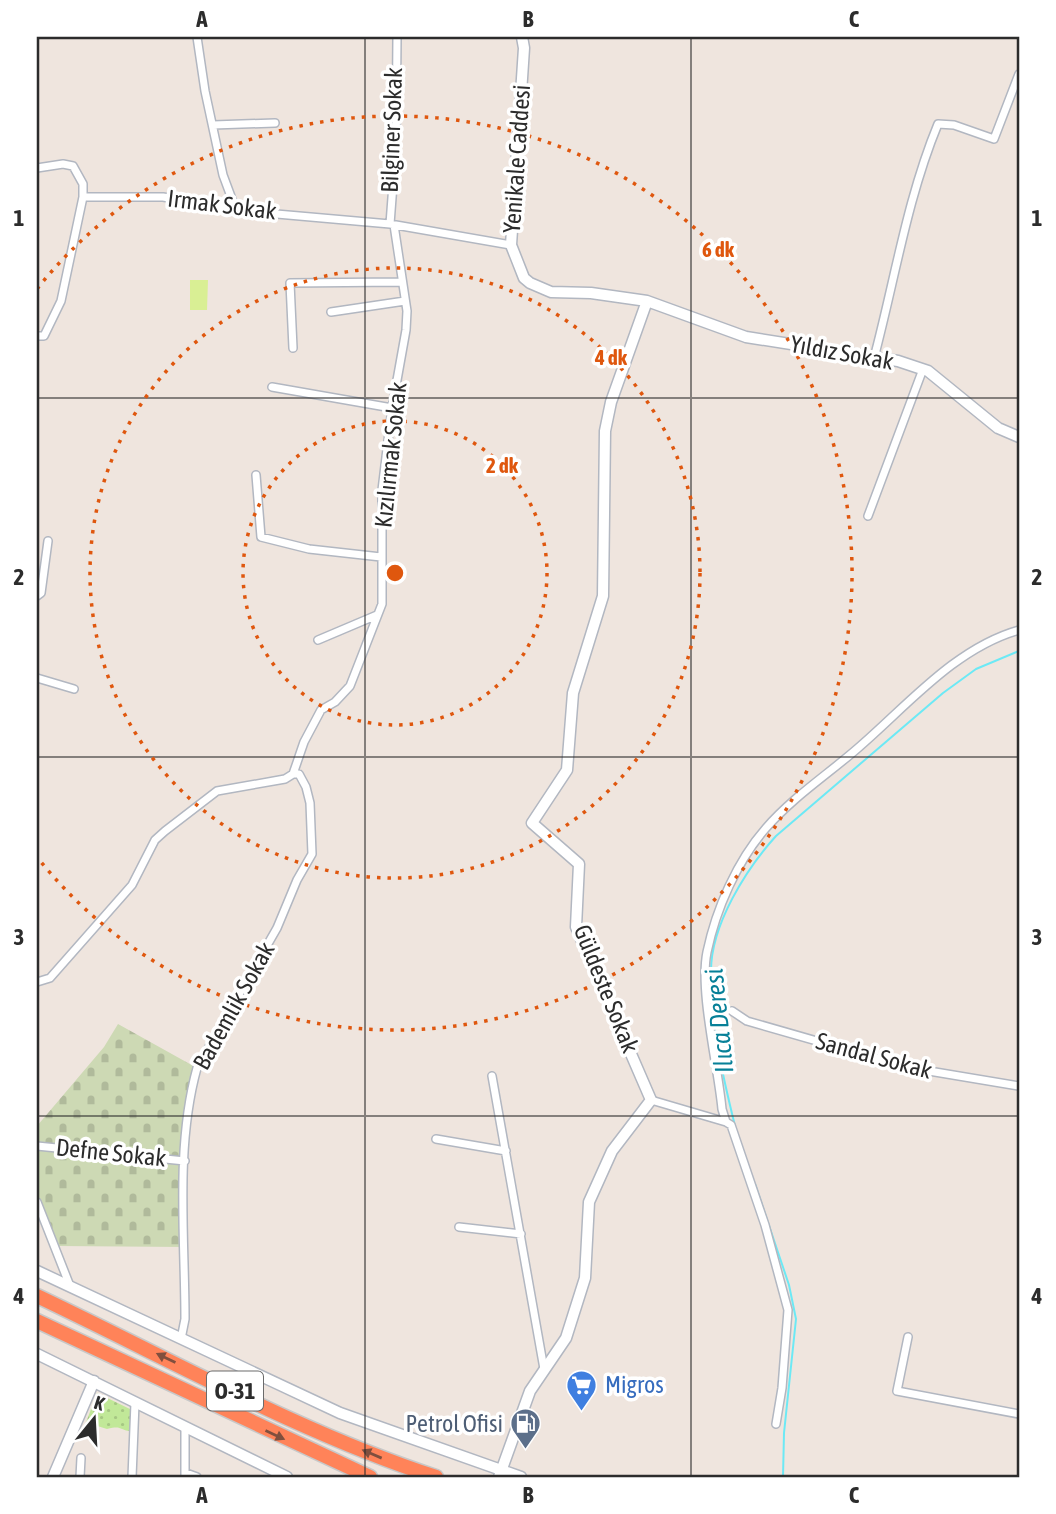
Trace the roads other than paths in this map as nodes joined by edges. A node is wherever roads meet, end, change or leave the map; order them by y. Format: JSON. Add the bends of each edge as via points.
{"nodes":[{"id":1,"x":197,"y":37,"type":"edge"},
{"id":2,"x":397,"y":37,"type":"edge"},
{"id":3,"x":522,"y":37,"type":"edge"},
{"id":4,"x":1019,"y":74,"type":"edge"},
{"id":5,"x":275,"y":123,"type":"dead end"},
{"id":6,"x":213,"y":125,"type":"junction"},
{"id":7,"x":37,"y":168,"type":"edge"},
{"id":8,"x":83,"y":197,"type":"junction"},
{"id":9,"x":236,"y":209,"type":"junction"},
{"id":10,"x":392,"y":225,"type":"junction"},
{"id":11,"x":511,"y":246,"type":"junction"},
{"id":12,"x":401,"y":282,"type":"junction"},
{"id":13,"x":405,"y":301,"type":"junction"},
{"id":14,"x":647,"y":301,"type":"junction"},
{"id":15,"x":331,"y":312,"type":"dead end"},
{"id":16,"x":37,"y":336,"type":"edge"},
{"id":17,"x":293,"y":348,"type":"dead end"},
{"id":18,"x":874,"y":358,"type":"junction"},
{"id":19,"x":923,"y":369,"type":"junction"},
{"id":20,"x":272,"y":387,"type":"dead end"},
{"id":21,"x":392,"y":408,"type":"junction"},
{"id":22,"x":1019,"y":437,"type":"edge"},
{"id":23,"x":256,"y":475,"type":"dead end"},
{"id":24,"x":868,"y":516,"type":"dead end"},
{"id":25,"x":48,"y":541,"type":"dead end"},
{"id":26,"x":381,"y":557,"type":"junction"},
{"id":27,"x":37,"y":596,"type":"edge"},
{"id":28,"x":376,"y":615,"type":"junction"},
{"id":29,"x":1019,"y":631,"type":"edge"},
{"id":30,"x":318,"y":640,"type":"dead end"},
{"id":31,"x":37,"y":678,"type":"edge"},
{"id":32,"x":74,"y":689,"type":"dead end"},
{"id":33,"x":293,"y":774,"type":"junction"},
{"id":34,"x":37,"y":982,"type":"edge"},
{"id":35,"x":732,"y":1011,"type":"dead end"},
{"id":36,"x":492,"y":1076,"type":"dead end"},
{"id":37,"x":1019,"y":1086,"type":"edge"},
{"id":38,"x":651,"y":1100,"type":"junction"},
{"id":39,"x":726,"y":1122,"type":"junction"},
{"id":40,"x":436,"y":1139,"type":"dead end"},
{"id":41,"x":37,"y":1146,"type":"edge"},
{"id":42,"x":506,"y":1151,"type":"junction"},
{"id":43,"x":185,"y":1161,"type":"junction"},
{"id":44,"x":37,"y":1202,"type":"edge"},
{"id":45,"x":459,"y":1227,"type":"dead end"},
{"id":46,"x":521,"y":1234,"type":"junction"},
{"id":47,"x":37,"y":1271,"type":"edge"},
{"id":48,"x":70,"y":1287,"type":"junction"},
{"id":49,"x":37,"y":1296,"type":"edge"},
{"id":50,"x":37,"y":1321,"type":"edge"},
{"id":51,"x":908,"y":1337,"type":"dead end"},
{"id":52,"x":181,"y":1339,"type":"junction"},
{"id":53,"x":37,"y":1354,"type":"edge"},
{"id":54,"x":545,"y":1370,"type":"junction"},
{"id":55,"x":94,"y":1381,"type":"junction"},
{"id":56,"x":135,"y":1403,"type":"junction"},
{"id":57,"x":1019,"y":1414,"type":"edge"},
{"id":58,"x":776,"y":1424,"type":"dead end"},
{"id":59,"x":185,"y":1429,"type":"junction"},
{"id":60,"x":81,"y":1458,"type":"dead end"},
{"id":61,"x":500,"y":1474,"type":"edge"},
{"id":62,"x":186,"y":1475,"type":"edge"},
{"id":63,"x":53,"y":1477,"type":"edge"},
{"id":64,"x":80,"y":1477,"type":"edge"},
{"id":65,"x":132,"y":1477,"type":"edge"},
{"id":66,"x":197,"y":1477,"type":"edge"},
{"id":67,"x":286,"y":1477,"type":"edge"},
{"id":68,"x":370,"y":1477,"type":"edge"},
{"id":69,"x":436,"y":1477,"type":"edge"},
{"id":70,"x":521,"y":1477,"type":"edge"}],
"edges":[{"from":1,"to":6,"type":"street"},
{"from":2,"to":10,"type":"street","name":"Bilginer Sokak"},
{"from":3,"to":11,"type":"street","name":"Yenikale Caddesi"},
{"from":4,"to":18,"type":"street","via":[[994,139],[938,124],[905,223]]},
{"from":5,"to":6,"type":"street"},
{"from":6,"to":9,"type":"street","via":[[223,176]]},
{"from":7,"to":8,"type":"street","via":[[73,166],[83,184]]},
{"from":8,"to":9,"type":"street","name":"Irmak Sokak","via":[[150,196]]},
{"from":8,"to":16,"type":"street","via":[[61,301],[44,335]]},
{"from":9,"to":10,"type":"street","name":"Irmak Sokak"},
{"from":10,"to":11,"type":"street","name":"Irmak Sokak"},
{"from":10,"to":12,"type":"street","name":"Kızılırmak Sokak"},
{"from":11,"to":14,"type":"street","name":"Yenikale Caddesi","via":[[524,278],[540,289]]},
{"from":12,"to":13,"type":"street","name":"Kızılırmak Sokak"},
{"from":12,"to":17,"type":"street","via":[[290,283]]},
{"from":13,"to":15,"type":"street"},
{"from":13,"to":21,"type":"street","name":"Kızılırmak Sokak","via":[[406,330]]},
{"from":14,"to":18,"type":"street","name":"Yıldız Sokak","via":[[746,337]]},
{"from":14,"to":38,"type":"street","name":"Güldeste Sokak","via":[[605,431],[603,596],[573,693],[568,770],[532,823],[579,864],[576,927]]},
{"from":18,"to":19,"type":"street","name":"Yıldız Sokak"},
{"from":19,"to":22,"type":"street","name":"Yıldız Sokak","via":[[998,428]]},
{"from":19,"to":24,"type":"street"},
{"from":20,"to":21,"type":"street"},
{"from":21,"to":26,"type":"street","name":"Kızılırmak Sokak"},
{"from":23,"to":26,"type":"street","via":[[261,537],[309,549]]},
{"from":25,"to":27,"type":"street"},
{"from":26,"to":28,"type":"street","name":"Kızılırmak Sokak","via":[[384,586]]},
{"from":28,"to":30,"type":"street"},
{"from":28,"to":33,"type":"street","name":"Kızılırmak Sokak","via":[[359,669],[345,693],[321,710]]},
{"from":29,"to":39,"type":"street","via":[[961,658],[803,792],[765,829],[744,860],[707,952],[705,982]]},
{"from":31,"to":32,"type":"street"},
{"from":33,"to":34,"type":"street","via":[[217,791],[203,800],[155,840],[132,885],[50,978]]},
{"from":33,"to":43,"type":"street","name":"Bademlik Sokak","via":[[299,774],[306,787],[313,854],[277,928],[197,1068]]},
{"from":35,"to":37,"type":"street","name":"Sandal Sokak","via":[[747,1021],[911,1068]]},
{"from":36,"to":42,"type":"street"},
{"from":38,"to":39,"type":"street"},
{"from":38,"to":54,"type":"street","via":[[612,1151],[589,1202],[585,1278],[566,1338]]},
{"from":39,"to":58,"type":"street","via":[[731,1125],[765,1225],[788,1310]]},
{"from":40,"to":42,"type":"street"},
{"from":41,"to":43,"type":"street","name":"Defne Sokak"},
{"from":42,"to":46,"type":"street"},
{"from":43,"to":52,"type":"street","name":"Bademlik Sokak","via":[[185,1319]]},
{"from":44,"to":48,"type":"street"},
{"from":45,"to":46,"type":"street"},
{"from":46,"to":54,"type":"street"},
{"from":47,"to":48,"type":"street"},
{"from":48,"to":52,"type":"street"},
{"from":69,"to":49,"type":"highway","number":"O-31","one_way":true,"via":[[294,1419]]},
{"from":50,"to":68,"type":"highway","number":"O-31","one_way":true},
{"from":51,"to":57,"type":"street","via":[[897,1391]]},
{"from":52,"to":61,"type":"street","via":[[340,1413]]},
{"from":53,"to":55,"type":"street"},
{"from":54,"to":61,"type":"street","via":[[530,1391]]},
{"from":55,"to":56,"type":"street"},
{"from":55,"to":63,"type":"street"},
{"from":56,"to":59,"type":"street"},
{"from":56,"to":65,"type":"street"},
{"from":59,"to":62,"type":"street"},
{"from":59,"to":67,"type":"street"},
{"from":60,"to":64,"type":"street"},
{"from":61,"to":70,"type":"street"},
{"from":62,"to":66,"type":"street"}]}
